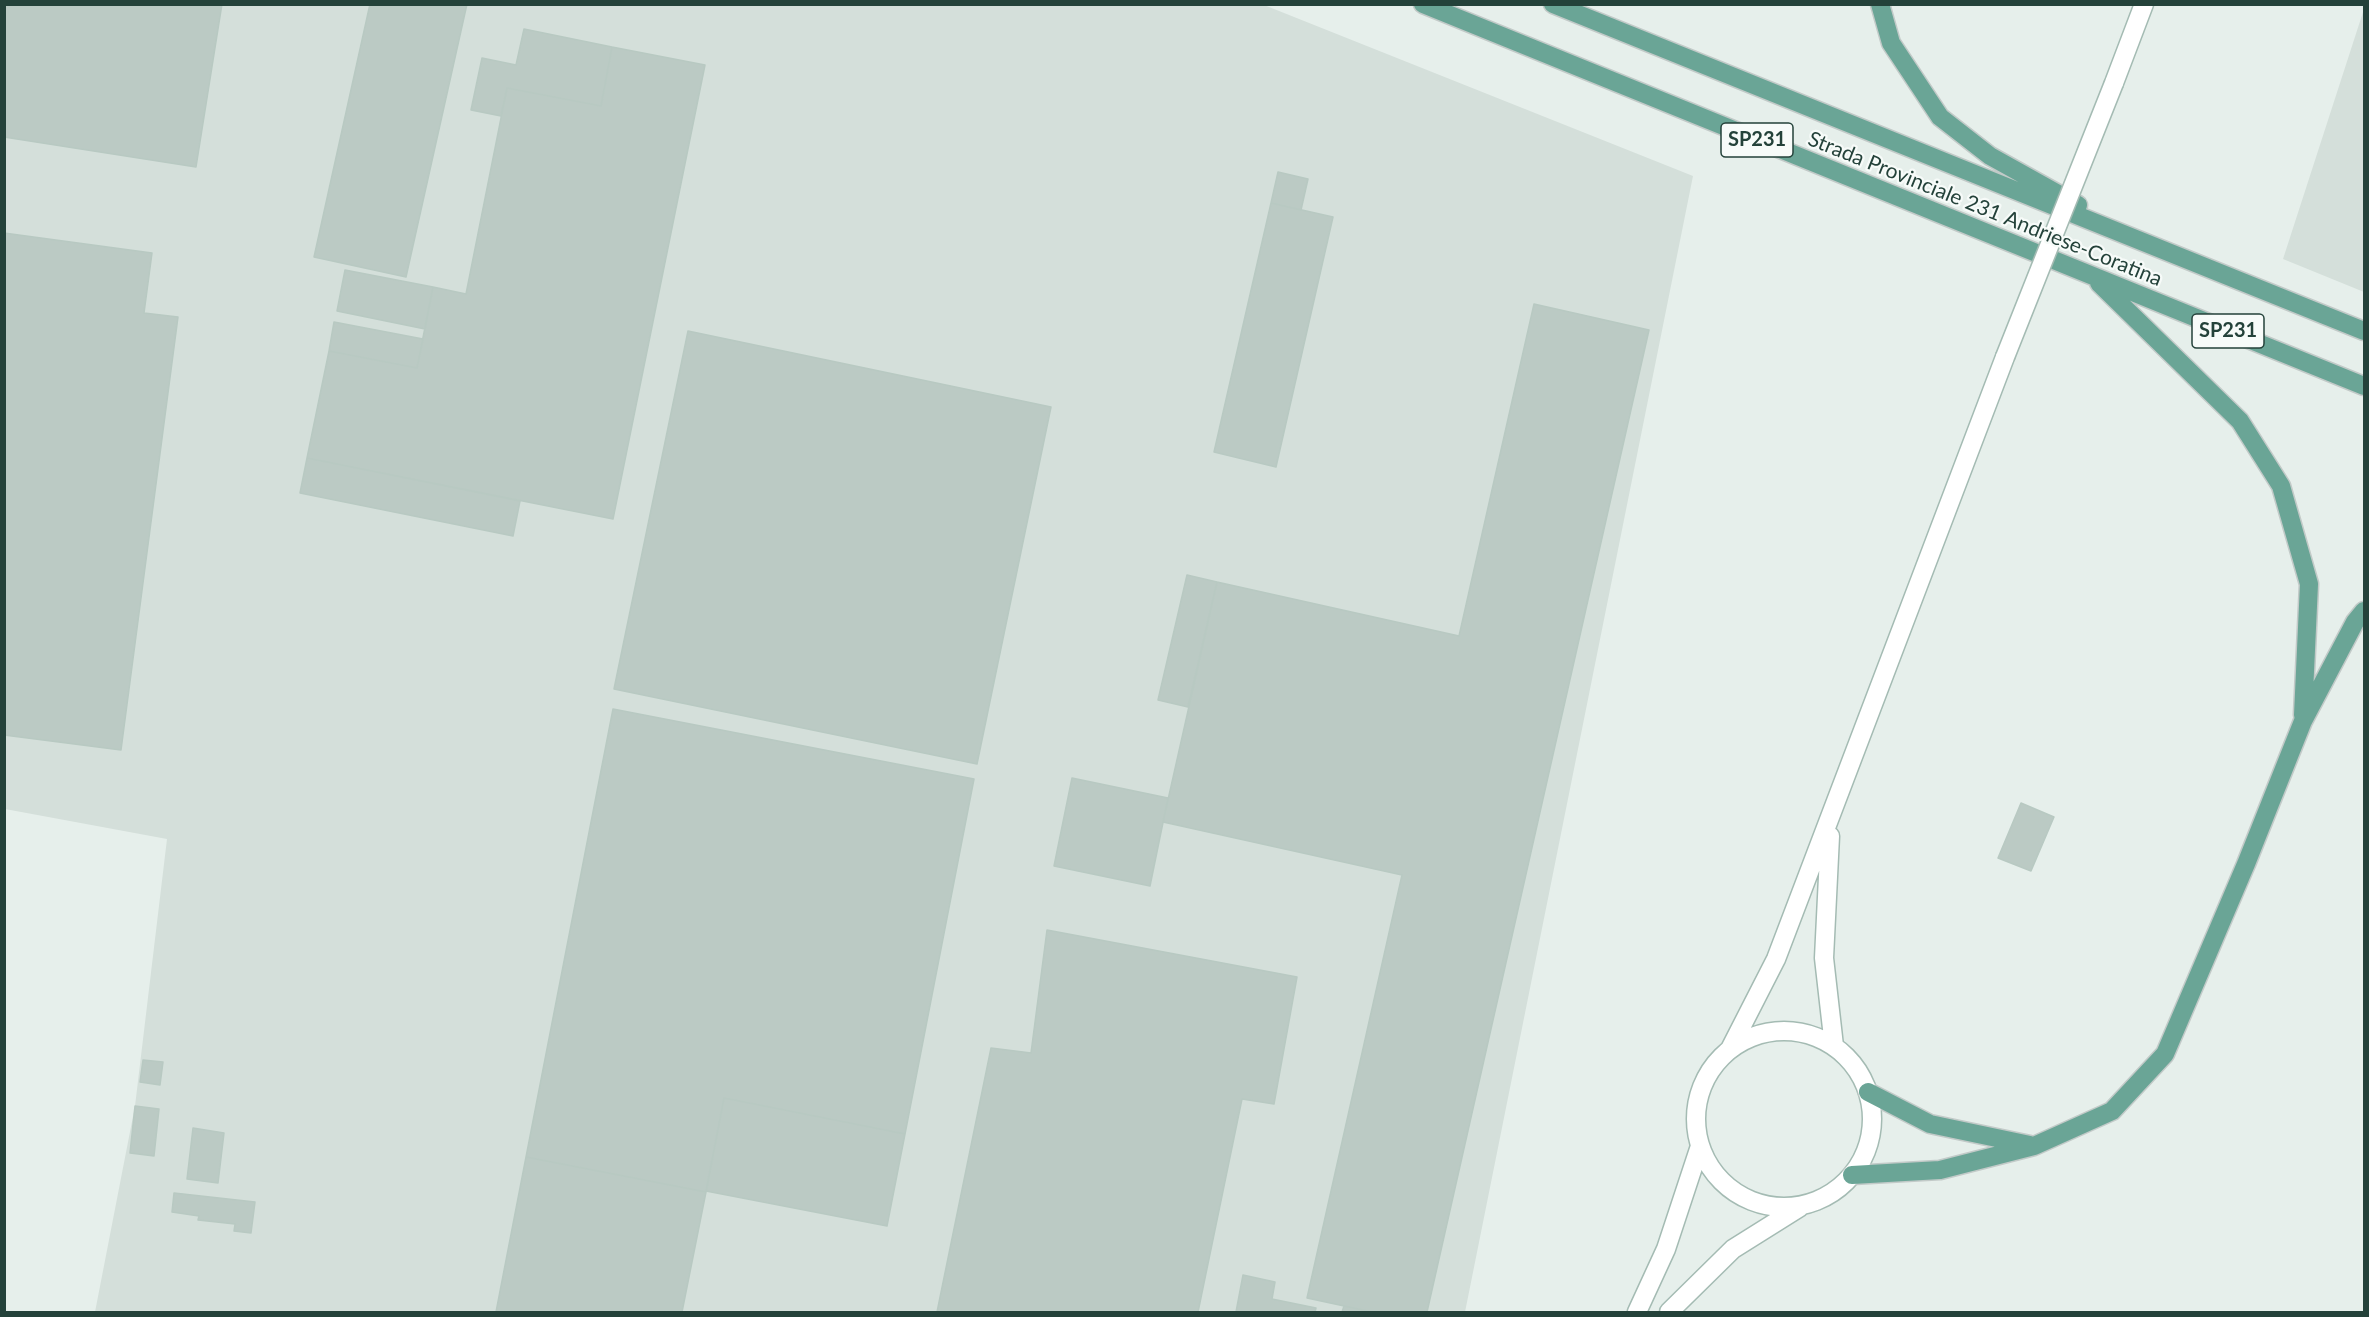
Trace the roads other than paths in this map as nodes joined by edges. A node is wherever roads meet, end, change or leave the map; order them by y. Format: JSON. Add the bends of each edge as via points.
{"nodes":[{"id":1,"x":1423,"y":4,"type":"edge"},
{"id":2,"x":1553,"y":4,"type":"edge"},
{"id":3,"x":1880,"y":4,"type":"edge"},
{"id":4,"x":2144,"y":4,"type":"edge"},
{"id":5,"x":2151,"y":244,"type":"junction"},
{"id":6,"x":2091,"y":276,"type":"junction"},
{"id":7,"x":2364,"y":331,"type":"edge"},
{"id":8,"x":2364,"y":386,"type":"edge"},
{"id":9,"x":2364,"y":611,"type":"edge"},
{"id":10,"x":2303,"y":721,"type":"junction"},
{"id":11,"x":1830,"y":819,"type":"junction"},
{"id":12,"x":1834,"y":1046,"type":"junction"},
{"id":13,"x":1730,"y":1049,"type":"junction"},
{"id":14,"x":1868,"y":1092,"type":"junction"},
{"id":15,"x":1700,"y":1146,"type":"junction"},
{"id":16,"x":2034,"y":1146,"type":"junction"},
{"id":17,"x":1852,"y":1175,"type":"junction"},
{"id":18,"x":1803,"y":1205,"type":"junction"},
{"id":19,"x":1637,"y":1312,"type":"edge"},
{"id":20,"x":1668,"y":1312,"type":"edge"}],
"edges":[{"from":1,"to":6,"type":"main road","name":"Strada Provinciale 231 Andriese-Coratina","number":"SP231"},
{"from":2,"to":5,"type":"main road","name":"Strada Provinciale 231 Andriese-Coratina","number":"SP231"},
{"from":3,"to":5,"type":"main road","via":[[1891,43],[1940,117],[1990,156]]},
{"from":4,"to":11,"type":"main road","bridge":true},
{"from":5,"to":7,"type":"main road","name":"Strada Provinciale 231 Andriese-Coratina","number":"SP231"},
{"from":6,"to":8,"type":"main road","name":"Strada Provinciale 231 Andriese-Coratina","number":"SP231"},
{"from":6,"to":10,"type":"main road","via":[[2240,421],[2281,486],[2309,584]]},
{"from":9,"to":10,"type":"main road"},
{"from":10,"to":16,"type":"main road","via":[[2165,1054],[2112,1111]]},
{"from":11,"to":12,"type":"main road","via":[[1824,958]]},
{"from":11,"to":13,"type":"main road","via":[[1776,959]]},
{"from":12,"to":13,"type":"main road","via":[[1809,1035],[1782,1031],[1755,1036]]},
{"from":12,"to":14,"type":"main road","via":[[1855,1067]]},
{"from":13,"to":15,"type":"main road","via":[[1703,1083],[1695,1124]]},
{"from":14,"to":16,"type":"main road","via":[[1929,1124]]},
{"from":14,"to":17,"type":"main road","via":[[1872,1122],[1867,1150]]},
{"from":15,"to":18,"type":"main road","via":[[1711,1169],[1736,1192],[1777,1207]]},
{"from":15,"to":19,"type":"main road","via":[[1666,1249]]},
{"from":16,"to":17,"type":"main road","via":[[1940,1170]]},
{"from":17,"to":18,"type":"main road","via":[[1830,1194]]},
{"from":18,"to":20,"type":"main road","via":[[1733,1249]]}]}
